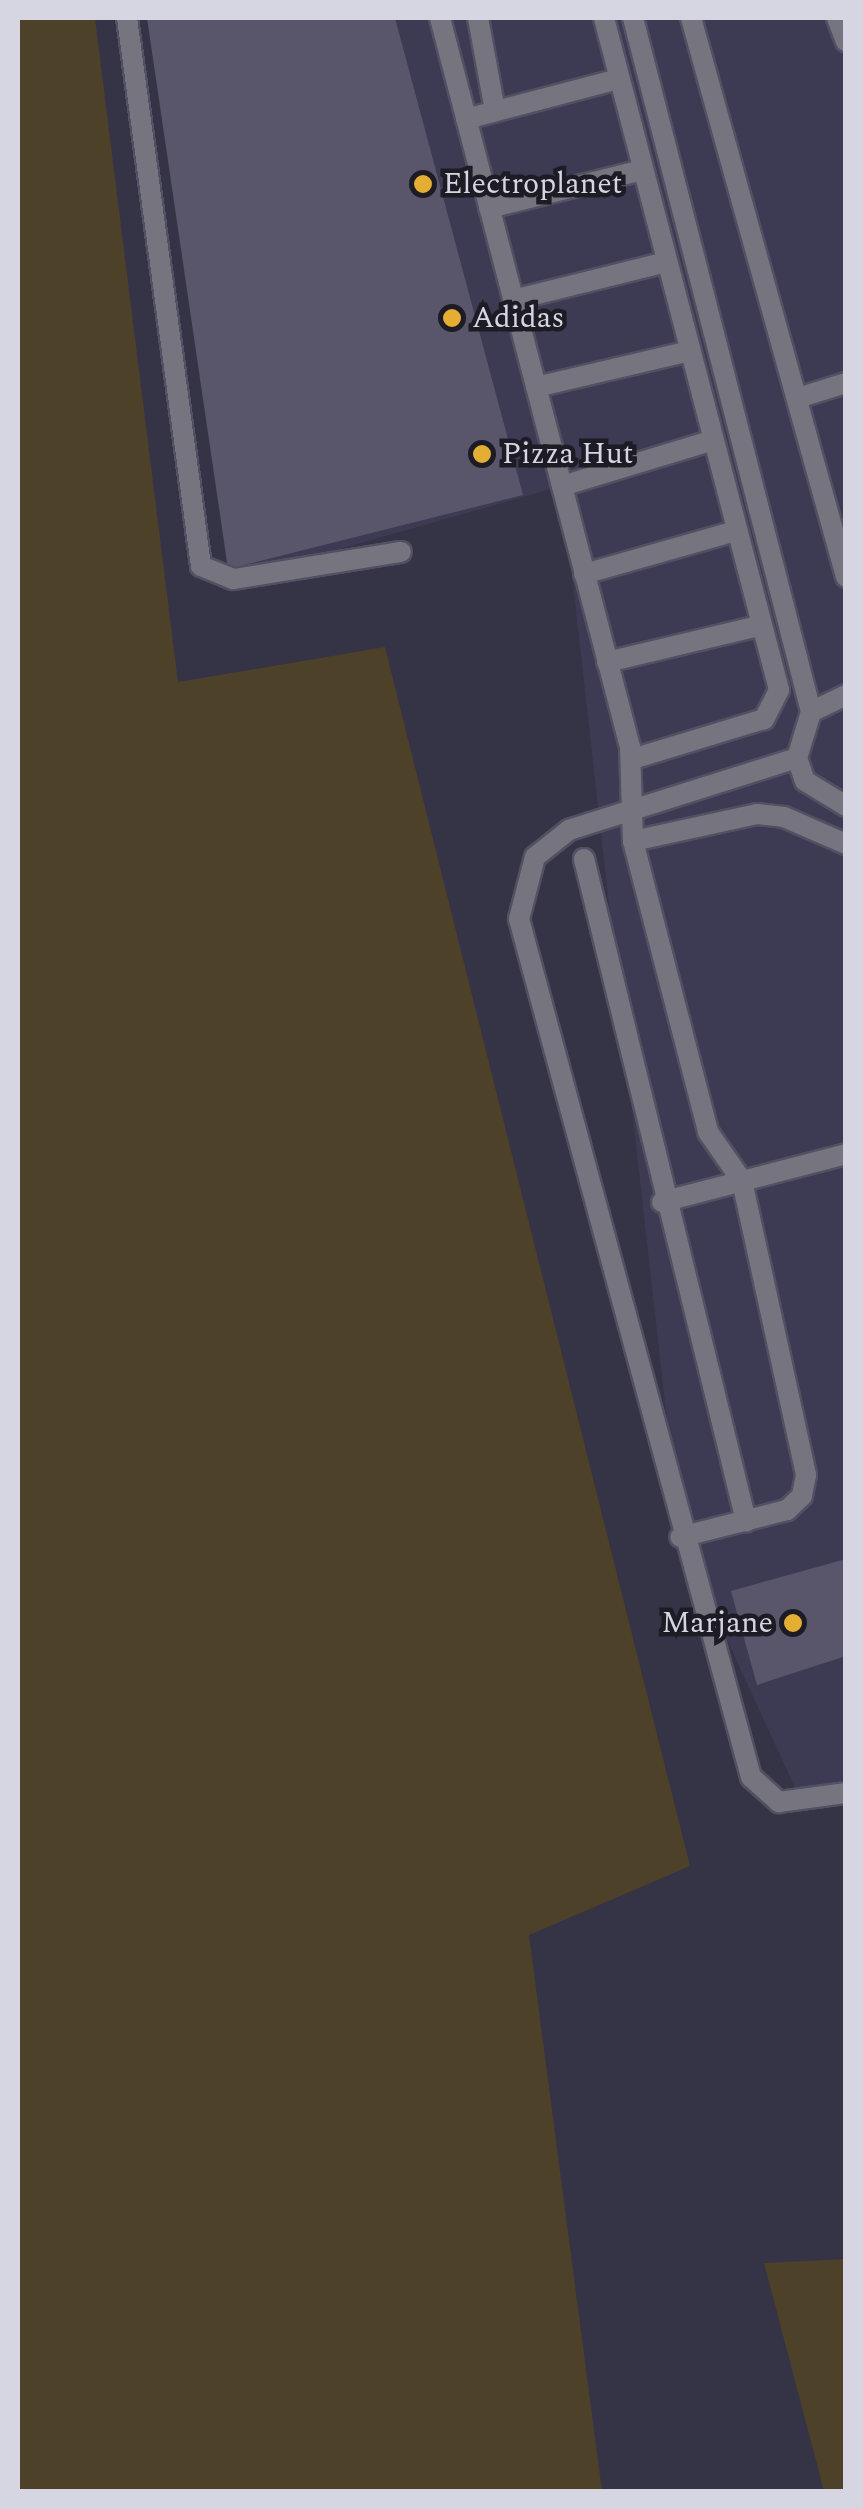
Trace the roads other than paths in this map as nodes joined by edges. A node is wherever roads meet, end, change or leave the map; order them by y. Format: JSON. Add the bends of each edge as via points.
{"nodes":[{"id":1,"x":127,"y":18,"type":"edge"},
{"id":2,"x":440,"y":18,"type":"edge"},
{"id":3,"x":478,"y":18,"type":"edge"},
{"id":4,"x":604,"y":18,"type":"edge"},
{"id":5,"x":633,"y":18,"type":"edge"},
{"id":6,"x":690,"y":18,"type":"edge"},
{"id":7,"x":837,"y":18,"type":"edge"},
{"id":8,"x":846,"y":41,"type":"edge"},
{"id":9,"x":618,"y":79,"type":"junction"},
{"id":10,"x":494,"y":111,"type":"junction"},
{"id":11,"x":466,"y":119,"type":"junction"},
{"id":12,"x":642,"y":170,"type":"junction"},
{"id":13,"x":489,"y":208,"type":"junction"},
{"id":14,"x":666,"y":262,"type":"junction"},
{"id":15,"x":513,"y":300,"type":"junction"},
{"id":16,"x":689,"y":351,"type":"junction"},
{"id":17,"x":846,"y":384,"type":"edge"},
{"id":18,"x":536,"y":388,"type":"junction"},
{"id":19,"x":798,"y":398,"type":"junction"},
{"id":20,"x":713,"y":440,"type":"junction"},
{"id":21,"x":562,"y":486,"type":"junction"},
{"id":22,"x":736,"y":530,"type":"junction"},
{"id":23,"x":401,"y":552,"type":"dead end"},
{"id":24,"x":584,"y":574,"type":"junction"},
{"id":25,"x":846,"y":577,"type":"edge"},
{"id":26,"x":762,"y":625,"type":"junction"},
{"id":27,"x":607,"y":662,"type":"junction"},
{"id":28,"x":846,"y":695,"type":"edge"},
{"id":29,"x":811,"y":712,"type":"junction"},
{"id":30,"x":797,"y":758,"type":"junction"},
{"id":31,"x":632,"y":759,"type":"junction"},
{"id":32,"x":846,"y":806,"type":"edge"},
{"id":33,"x":633,"y":810,"type":"junction"},
{"id":34,"x":633,"y":841,"type":"junction"},
{"id":35,"x":846,"y":844,"type":"edge"},
{"id":36,"x":584,"y":859,"type":"dead end"},
{"id":37,"x":846,"y":1154,"type":"edge"},
{"id":38,"x":742,"y":1181,"type":"junction"},
{"id":39,"x":662,"y":1202,"type":"junction"},
{"id":40,"x":746,"y":1521,"type":"junction"},
{"id":41,"x":680,"y":1537,"type":"junction"},
{"id":42,"x":846,"y":1793,"type":"edge"}],
"edges":[{"from":1,"to":23,"type":"lane","via":[[201,566],[234,579]]},
{"from":2,"to":11,"type":"lane"},
{"from":3,"to":10,"type":"lane"},
{"from":4,"to":9,"type":"lane"},
{"from":5,"to":29,"type":"lane"},
{"from":6,"to":19,"type":"lane"},
{"from":7,"to":8,"type":"lane"},
{"from":9,"to":10,"type":"lane"},
{"from":9,"to":12,"type":"lane"},
{"from":10,"to":11,"type":"lane"},
{"from":11,"to":13,"type":"lane"},
{"from":12,"to":13,"type":"lane"},
{"from":12,"to":14,"type":"lane"},
{"from":13,"to":15,"type":"lane"},
{"from":14,"to":15,"type":"lane"},
{"from":14,"to":16,"type":"lane"},
{"from":15,"to":18,"type":"lane"},
{"from":16,"to":18,"type":"lane"},
{"from":16,"to":20,"type":"lane"},
{"from":17,"to":19,"type":"lane"},
{"from":18,"to":21,"type":"lane"},
{"from":19,"to":25,"type":"lane"},
{"from":20,"to":21,"type":"lane"},
{"from":20,"to":22,"type":"lane"},
{"from":21,"to":24,"type":"lane"},
{"from":22,"to":24,"type":"lane"},
{"from":22,"to":26,"type":"lane"},
{"from":24,"to":27,"type":"lane"},
{"from":26,"to":27,"type":"lane"},
{"from":26,"to":31,"type":"lane","via":[[779,690],[773,712]]},
{"from":27,"to":31,"type":"lane"},
{"from":28,"to":29,"type":"lane"},
{"from":29,"to":30,"type":"lane"},
{"from":30,"to":32,"type":"lane","via":[[806,781]]},
{"from":30,"to":33,"type":"lane"},
{"from":31,"to":33,"type":"lane"},
{"from":33,"to":34,"type":"lane"},
{"from":33,"to":41,"type":"lane","via":[[547,844],[523,886],[519,920]]},
{"from":34,"to":35,"type":"lane","via":[[758,814],[784,816]]},
{"from":34,"to":38,"type":"lane","via":[[708,1132]]},
{"from":36,"to":39,"type":"lane"},
{"from":37,"to":38,"type":"lane"},
{"from":38,"to":39,"type":"lane"},
{"from":38,"to":40,"type":"lane","via":[[806,1475],[796,1504]]},
{"from":39,"to":40,"type":"lane"},
{"from":40,"to":41,"type":"lane"},
{"from":41,"to":42,"type":"lane","via":[[758,1788],[790,1803]]}]}
